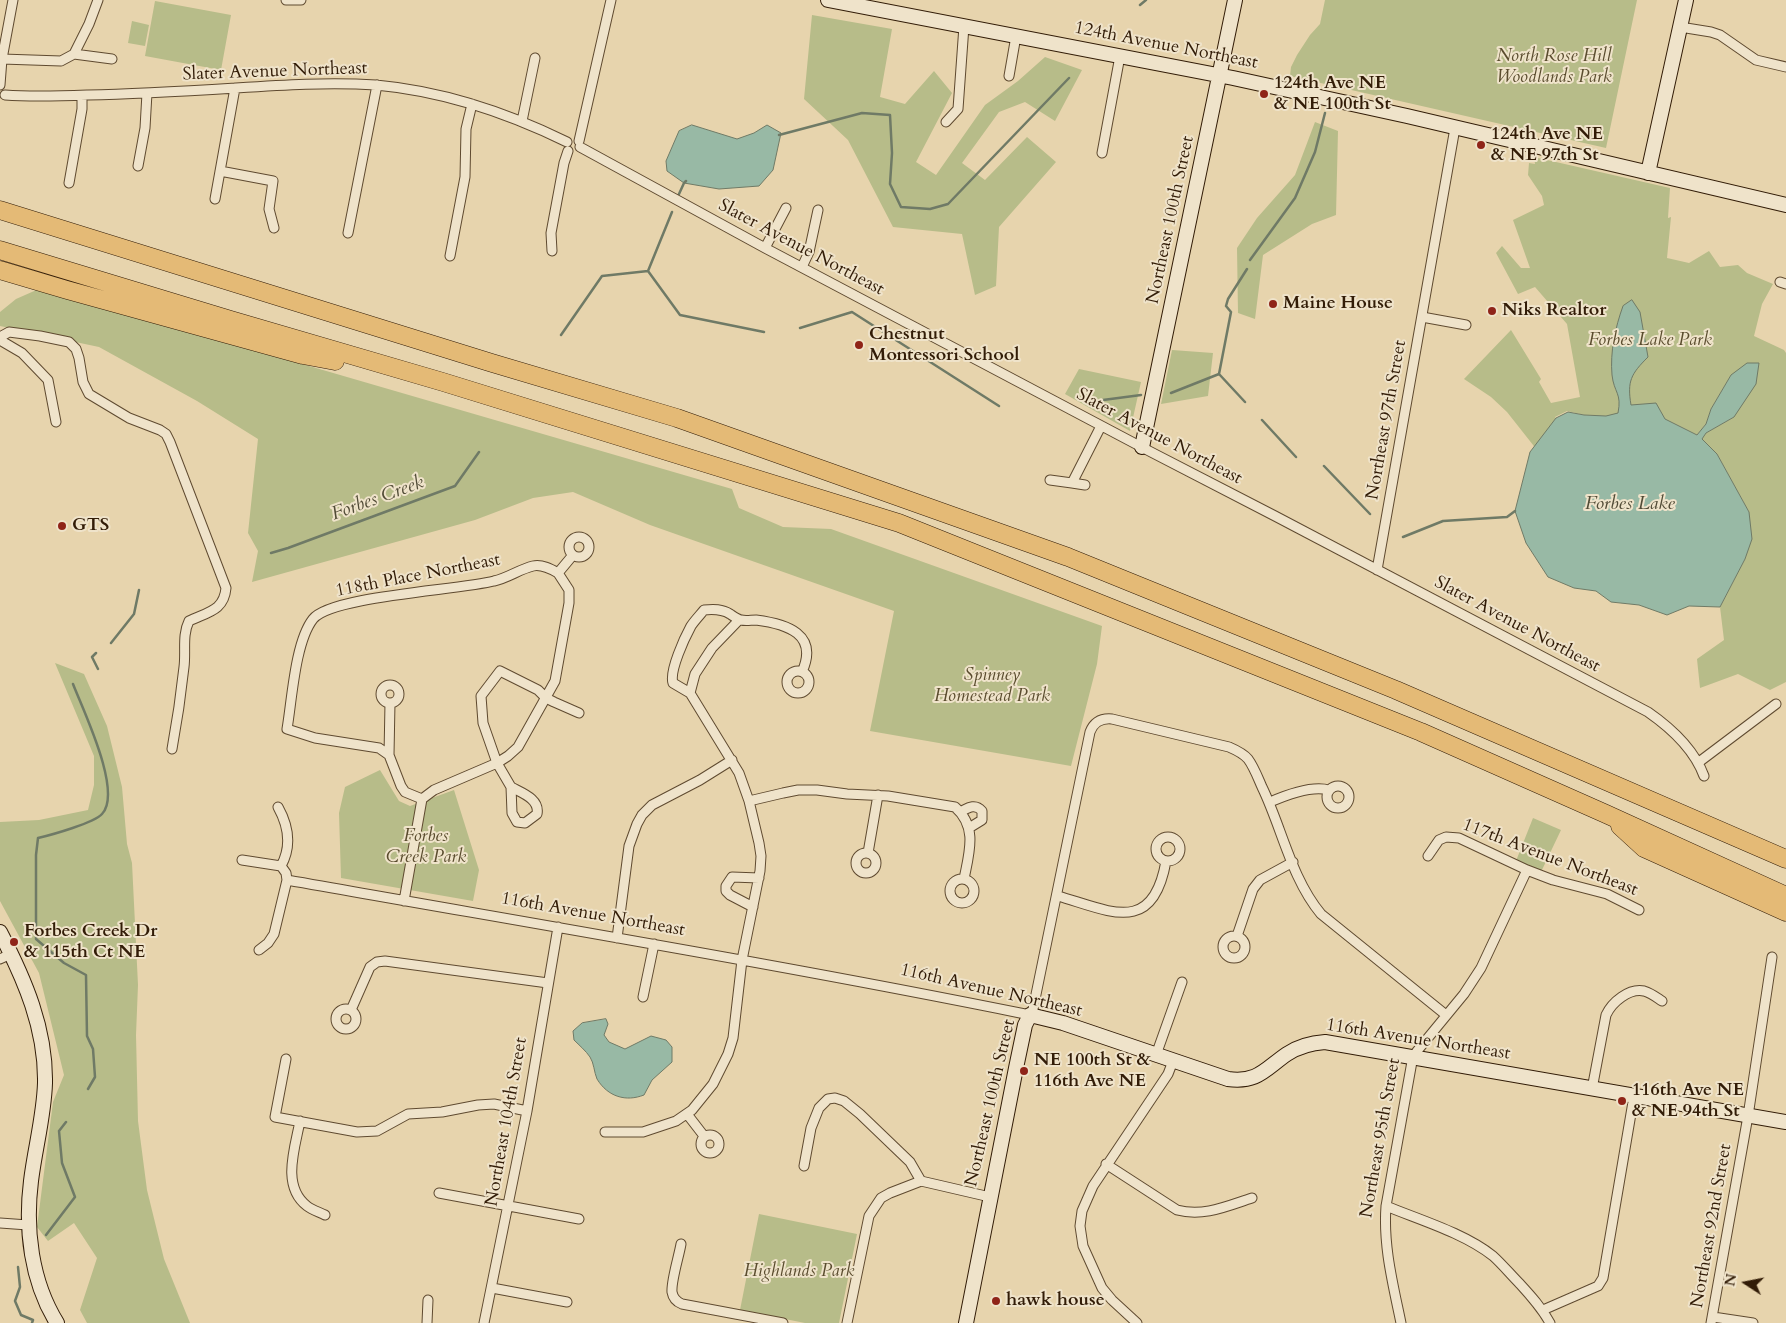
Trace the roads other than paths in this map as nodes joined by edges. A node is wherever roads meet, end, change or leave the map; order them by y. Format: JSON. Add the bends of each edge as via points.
{"nodes":[{"id":1,"x":13,"y":0,"type":"edge"},
{"id":2,"x":98,"y":0,"type":"edge"},
{"id":3,"x":286,"y":0,"type":"edge"},
{"id":4,"x":301,"y":0,"type":"edge"},
{"id":5,"x":611,"y":0,"type":"edge"},
{"id":6,"x":833,"y":0,"type":"edge"},
{"id":7,"x":1235,"y":0,"type":"edge"},
{"id":8,"x":1686,"y":0,"type":"edge"},
{"id":9,"x":964,"y":26,"type":"junction"},
{"id":10,"x":1680,"y":27,"type":"junction"},
{"id":11,"x":1016,"y":36,"type":"junction"},
{"id":12,"x":74,"y":54,"type":"junction"},
{"id":13,"x":1120,"y":56,"type":"junction"},
{"id":14,"x":535,"y":58,"type":"dead end"},
{"id":15,"x":2,"y":59,"type":"junction"},
{"id":16,"x":112,"y":59,"type":"dead end"},
{"id":17,"x":1786,"y":68,"type":"edge"},
{"id":18,"x":1220,"y":75,"type":"junction"},
{"id":19,"x":1009,"y":76,"type":"dead end"},
{"id":20,"x":0,"y":85,"type":"edge"},
{"id":21,"x":377,"y":85,"type":"junction"},
{"id":22,"x":235,"y":88,"type":"junction"},
{"id":23,"x":146,"y":93,"type":"junction"},
{"id":24,"x":2,"y":95,"type":"edge"},
{"id":25,"x":82,"y":96,"type":"junction"},
{"id":26,"x":472,"y":104,"type":"junction"},
{"id":27,"x":522,"y":121,"type":"junction"},
{"id":28,"x":946,"y":122,"type":"dead end"},
{"id":29,"x":1455,"y":128,"type":"junction"},
{"id":30,"x":580,"y":144,"type":"junction"},
{"id":31,"x":568,"y":146,"type":"junction"},
{"id":32,"x":1102,"y":152,"type":"dead end"},
{"id":33,"x":138,"y":166,"type":"dead end"},
{"id":34,"x":220,"y":172,"type":"junction"},
{"id":35,"x":1648,"y":173,"type":"junction"},
{"id":36,"x":69,"y":183,"type":"dead end"},
{"id":37,"x":215,"y":199,"type":"dead end"},
{"id":38,"x":1786,"y":205,"type":"edge"},
{"id":39,"x":786,"y":208,"type":"dead end"},
{"id":40,"x":0,"y":210,"type":"edge"},
{"id":41,"x":818,"y":210,"type":"dead end"},
{"id":42,"x":274,"y":228,"type":"dead end"},
{"id":43,"x":348,"y":233,"type":"dead end"},
{"id":44,"x":0,"y":238,"type":"edge"},
{"id":45,"x":765,"y":248,"type":"junction"},
{"id":46,"x":0,"y":250,"type":"edge"},
{"id":47,"x":552,"y":251,"type":"dead end"},
{"id":48,"x":450,"y":256,"type":"dead end"},
{"id":49,"x":802,"y":267,"type":"junction"},
{"id":50,"x":0,"y":270,"type":"edge"},
{"id":51,"x":1422,"y":317,"type":"junction"},
{"id":52,"x":231,"y":320,"type":"junction"},
{"id":53,"x":1466,"y":324,"type":"dead end"},
{"id":54,"x":0,"y":338,"type":"edge"},
{"id":55,"x":443,"y":382,"type":"junction"},
{"id":56,"x":56,"y":422,"type":"dead end"},
{"id":57,"x":1101,"y":426,"type":"junction"},
{"id":58,"x":1142,"y":447,"type":"junction"},
{"id":59,"x":1050,"y":480,"type":"dead end"},
{"id":60,"x":1072,"y":483,"type":"junction"},
{"id":61,"x":1085,"y":485,"type":"dead end"},
{"id":62,"x":573,"y":555,"type":"dead end"},
{"id":63,"x":1377,"y":570,"type":"junction"},
{"id":64,"x":558,"y":573,"type":"junction"},
{"id":65,"x":739,"y":620,"type":"junction"},
{"id":66,"x":802,"y":672,"type":"dead end"},
{"id":67,"x":690,"y":694,"type":"junction"},
{"id":68,"x":546,"y":698,"type":"junction"},
{"id":69,"x":390,"y":703,"type":"dead end"},
{"id":70,"x":1776,"y":704,"type":"dead end"},
{"id":71,"x":579,"y":713,"type":"dead end"},
{"id":72,"x":172,"y":749,"type":"dead end"},
{"id":73,"x":389,"y":755,"type":"junction"},
{"id":74,"x":732,"y":760,"type":"junction"},
{"id":75,"x":1699,"y":762,"type":"junction"},
{"id":76,"x":497,"y":763,"type":"junction"},
{"id":77,"x":1704,"y":776,"type":"dead end"},
{"id":78,"x":511,"y":787,"type":"dead end"},
{"id":79,"x":1329,"y":790,"type":"dead end"},
{"id":80,"x":878,"y":795,"type":"junction"},
{"id":81,"x":422,"y":799,"type":"junction"},
{"id":82,"x":749,"y":802,"type":"junction"},
{"id":83,"x":1270,"y":802,"type":"junction"},
{"id":84,"x":278,"y":807,"type":"dead end"},
{"id":85,"x":1606,"y":814,"type":"junction"},
{"id":86,"x":965,"y":820,"type":"junction"},
{"id":87,"x":1757,"y":846,"type":"junction"},
{"id":88,"x":868,"y":853,"type":"dead end"},
{"id":89,"x":1786,"y":854,"type":"edge"},
{"id":90,"x":1428,"y":856,"type":"dead end"},
{"id":91,"x":1786,"y":859,"type":"edge"},
{"id":92,"x":242,"y":860,"type":"dead end"},
{"id":93,"x":1166,"y":861,"type":"dead end"},
{"id":94,"x":1293,"y":862,"type":"junction"},
{"id":95,"x":281,"y":866,"type":"junction"},
{"id":96,"x":1527,"y":870,"type":"junction"},
{"id":97,"x":759,"y":878,"type":"junction"},
{"id":98,"x":964,"y":879,"type":"dead end"},
{"id":99,"x":287,"y":880,"type":"junction"},
{"id":100,"x":1058,"y":896,"type":"junction"},
{"id":101,"x":1786,"y":896,"type":"edge"},
{"id":102,"x":404,"y":901,"type":"junction"},
{"id":103,"x":753,"y":907,"type":"junction"},
{"id":104,"x":1639,"y":910,"type":"dead end"},
{"id":105,"x":1786,"y":912,"type":"edge"},
{"id":106,"x":558,"y":927,"type":"junction"},
{"id":107,"x":0,"y":932,"type":"edge"},
{"id":108,"x":1237,"y":936,"type":"dead end"},
{"id":109,"x":617,"y":938,"type":"junction"},
{"id":110,"x":654,"y":944,"type":"junction"},
{"id":111,"x":259,"y":950,"type":"dead end"},
{"id":112,"x":5,"y":956,"type":"edge"},
{"id":113,"x":1772,"y":957,"type":"dead end"},
{"id":114,"x":742,"y":960,"type":"junction"},
{"id":115,"x":1182,"y":982,"type":"dead end"},
{"id":116,"x":548,"y":983,"type":"junction"},
{"id":117,"x":643,"y":997,"type":"dead end"},
{"id":118,"x":1662,"y":1001,"type":"dead end"},
{"id":119,"x":352,"y":1010,"type":"dead end"},
{"id":120,"x":1446,"y":1015,"type":"junction"},
{"id":121,"x":1030,"y":1016,"type":"junction"},
{"id":122,"x":1156,"y":1055,"type":"junction"},
{"id":123,"x":1412,"y":1056,"type":"junction"},
{"id":124,"x":286,"y":1059,"type":"dead end"},
{"id":125,"x":1173,"y":1061,"type":"junction"},
{"id":126,"x":1592,"y":1089,"type":"junction"},
{"id":127,"x":1634,"y":1096,"type":"junction"},
{"id":128,"x":527,"y":1111,"type":"junction"},
{"id":129,"x":687,"y":1114,"type":"junction"},
{"id":130,"x":1748,"y":1116,"type":"junction"},
{"id":131,"x":300,"y":1122,"type":"junction"},
{"id":132,"x":1786,"y":1122,"type":"edge"},
{"id":133,"x":605,"y":1132,"type":"dead end"},
{"id":134,"x":704,"y":1136,"type":"dead end"},
{"id":135,"x":1106,"y":1164,"type":"junction"},
{"id":136,"x":804,"y":1166,"type":"dead end"},
{"id":137,"x":921,"y":1181,"type":"junction"},
{"id":138,"x":439,"y":1192,"type":"dead end"},
{"id":139,"x":990,"y":1196,"type":"junction"},
{"id":140,"x":1252,"y":1198,"type":"dead end"},
{"id":141,"x":508,"y":1206,"type":"junction"},
{"id":142,"x":1386,"y":1206,"type":"junction"},
{"id":143,"x":325,"y":1214,"type":"dead end"},
{"id":144,"x":579,"y":1219,"type":"dead end"},
{"id":145,"x":0,"y":1223,"type":"edge"},
{"id":146,"x":28,"y":1225,"type":"junction"},
{"id":147,"x":681,"y":1244,"type":"dead end"},
{"id":148,"x":492,"y":1288,"type":"junction"},
{"id":149,"x":428,"y":1300,"type":"dead end"},
{"id":150,"x":567,"y":1302,"type":"dead end"},
{"id":151,"x":1542,"y":1310,"type":"junction"},
{"id":152,"x":1712,"y":1320,"type":"edge"},
{"id":153,"x":57,"y":1323,"type":"edge"},
{"id":154,"x":427,"y":1323,"type":"edge"},
{"id":155,"x":484,"y":1323,"type":"edge"},
{"id":156,"x":783,"y":1323,"type":"edge"},
{"id":157,"x":847,"y":1323,"type":"edge"},
{"id":158,"x":966,"y":1323,"type":"edge"},
{"id":159,"x":1137,"y":1323,"type":"edge"},
{"id":160,"x":1401,"y":1323,"type":"edge"},
{"id":161,"x":1550,"y":1323,"type":"edge"},
{"id":162,"x":1753,"y":1323,"type":"edge"}],
"edges":[{"from":1,"to":15,"type":"street"},
{"from":2,"to":12,"type":"street"},
{"from":3,"to":4,"type":"street"},
{"from":5,"to":30,"type":"street"},
{"from":6,"to":9,"type":"street","name":"124th Avenue Northeast"},
{"from":7,"to":18,"type":"street","name":"Northeast 100th Street"},
{"from":8,"to":10,"type":"street"},
{"from":9,"to":11,"type":"street","name":"124th Avenue Northeast"},
{"from":9,"to":28,"type":"street","via":[[958,109]]},
{"from":10,"to":17,"type":"street","via":[[1720,35],[1756,60]]},
{"from":10,"to":35,"type":"street"},
{"from":11,"to":13,"type":"street","name":"124th Avenue Northeast"},
{"from":11,"to":19,"type":"street"},
{"from":12,"to":15,"type":"street","via":[[61,61]]},
{"from":12,"to":16,"type":"street"},
{"from":13,"to":18,"type":"street","name":"124th Avenue Northeast"},
{"from":13,"to":32,"type":"street"},
{"from":14,"to":27,"type":"street"},
{"from":15,"to":20,"type":"street"},
{"from":18,"to":29,"type":"street","name":"124th Avenue Northeast"},
{"from":18,"to":58,"type":"street","name":"Northeast 100th Street"},
{"from":21,"to":22,"type":"street","name":"Slater Avenue Northeast"},
{"from":21,"to":26,"type":"street","name":"Slater Avenue Northeast"},
{"from":21,"to":43,"type":"street"},
{"from":22,"to":23,"type":"street","name":"Slater Avenue Northeast"},
{"from":22,"to":34,"type":"street"},
{"from":23,"to":25,"type":"street","name":"Slater Avenue Northeast"},
{"from":23,"to":33,"type":"street","via":[[145,128]]},
{"from":24,"to":25,"type":"street","name":"Slater Avenue Northeast"},
{"from":25,"to":36,"type":"street"},
{"from":26,"to":27,"type":"street","name":"Slater Avenue Northeast"},
{"from":26,"to":48,"type":"street","via":[[466,129],[465,177]]},
{"from":27,"to":31,"type":"street","name":"Slater Avenue Northeast"},
{"from":29,"to":35,"type":"street","name":"124th Avenue Northeast"},
{"from":29,"to":51,"type":"street","name":"Northeast 97th Street"},
{"from":30,"to":31,"type":"street","via":[[574,139]]},
{"from":30,"to":45,"type":"street","name":"Slater Avenue Northeast"},
{"from":31,"to":47,"type":"street","via":[[551,232]]},
{"from":34,"to":37,"type":"street"},
{"from":34,"to":42,"type":"street","via":[[273,181],[269,209]]},
{"from":35,"to":38,"type":"street","name":"124th Avenue Northeast"},
{"from":39,"to":45,"type":"street"},
{"from":40,"to":87,"type":"highway","via":[[492,364],[677,418],[1068,557],[1396,690]]},
{"from":41,"to":49,"type":"street","via":[[809,252]]},
{"from":44,"to":52,"type":"highway","via":[[219,305]]},
{"from":45,"to":49,"type":"street","name":"Slater Avenue Northeast"},
{"from":46,"to":52,"type":"highway"},
{"from":49,"to":57,"type":"street","name":"Slater Avenue Northeast"},
{"from":50,"to":55,"type":"highway","via":[[303,355]]},
{"from":51,"to":53,"type":"street"},
{"from":51,"to":63,"type":"street","name":"Northeast 97th Street"},
{"from":52,"to":55,"type":"highway"},
{"from":54,"to":56,"type":"street","via":[[22,353],[48,380]]},
{"from":54,"to":72,"type":"street","via":[[9,332],[69,342],[76,349],[89,394],[129,418],[160,430],[170,442],[226,588],[222,603],[189,621],[184,630],[181,698]]},
{"from":55,"to":85,"type":"highway","via":[[899,523],[1412,729]]},
{"from":57,"to":58,"type":"street","name":"Slater Avenue Northeast"},
{"from":57,"to":60,"type":"street"},
{"from":58,"to":63,"type":"street","name":"Slater Avenue Northeast"},
{"from":59,"to":60,"type":"street"},
{"from":60,"to":61,"type":"street"},
{"from":62,"to":64,"type":"street"},
{"from":63,"to":75,"type":"street","name":"Slater Avenue Northeast","via":[[1648,712],[1677,736]]},
{"from":64,"to":68,"type":"street","via":[[569,590],[569,603],[558,670]]},
{"from":64,"to":73,"type":"street","name":"118th Place Northeast","via":[[543,566],[534,566],[493,582],[350,602],[320,612],[313,619],[299,657],[287,729],[315,738],[371,745]]},
{"from":65,"to":66,"type":"street","via":[[767,622],[797,632],[808,650]]},
{"from":65,"to":67,"type":"street","via":[[712,648],[695,674]]},
{"from":65,"to":67,"type":"street","via":[[725,611],[714,609],[704,610],[692,624],[672,674],[673,683]]},
{"from":67,"to":74,"type":"street"},
{"from":68,"to":71,"type":"street"},
{"from":68,"to":76,"type":"street","via":[[518,747]]},
{"from":68,"to":76,"type":"street","via":[[538,690],[500,671],[481,696],[484,723]]},
{"from":69,"to":73,"type":"street"},
{"from":70,"to":75,"type":"street"},
{"from":73,"to":81,"type":"street","via":[[405,792]]},
{"from":74,"to":82,"type":"street"},
{"from":74,"to":109,"type":"street","via":[[652,805],[642,815],[629,846]]},
{"from":75,"to":77,"type":"street","name":"Slater Avenue Northeast"},
{"from":76,"to":78,"type":"street"},
{"from":76,"to":81,"type":"street","via":[[434,790]]},
{"from":79,"to":83,"type":"street","via":[[1312,790]]},
{"from":80,"to":82,"type":"street","via":[[798,790]]},
{"from":80,"to":86,"type":"street","via":[[955,807]]},
{"from":80,"to":88,"type":"street"},
{"from":81,"to":102,"type":"street"},
{"from":82,"to":97,"type":"street","via":[[761,856]]},
{"from":83,"to":94,"type":"street"},
{"from":83,"to":100,"type":"street","name":"Northeast 100th Street","via":[[1249,760],[1240,752],[1112,719],[1100,720],[1090,732]]},
{"from":84,"to":95,"type":"street","via":[[285,820],[288,840]]},
{"from":85,"to":101,"type":"highway"},
{"from":85,"to":105,"type":"highway","via":[[1644,848]]},
{"from":86,"to":86,"type":"street","via":[[973,806],[982,811],[982,820]]},
{"from":86,"to":98,"type":"street","via":[[971,844]]},
{"from":87,"to":89,"type":"highway"},
{"from":87,"to":91,"type":"highway"},
{"from":90,"to":96,"type":"street","name":"117th Avenue Northeast","via":[[1439,840],[1452,837]]},
{"from":92,"to":95,"type":"street"},
{"from":93,"to":100,"type":"street","via":[[1154,898],[1136,911],[1115,912]]},
{"from":94,"to":108,"type":"street","via":[[1265,876],[1253,889]]},
{"from":94,"to":120,"type":"street","via":[[1311,901],[1321,914]]},
{"from":95,"to":99,"type":"street"},
{"from":96,"to":104,"type":"street","name":"117th Avenue Northeast","via":[[1607,894]]},
{"from":96,"to":120,"type":"street","name":"Northeast 95th Street","via":[[1481,968]]},
{"from":97,"to":103,"type":"street"},
{"from":97,"to":103,"type":"street","via":[[732,877],[726,886],[730,895]]},
{"from":99,"to":102,"type":"street","name":"116th Avenue Northeast"},
{"from":99,"to":111,"type":"street","via":[[274,934]]},
{"from":100,"to":121,"type":"street","name":"Northeast 100th Street"},
{"from":102,"to":106,"type":"street","name":"116th Avenue Northeast"},
{"from":103,"to":114,"type":"street"},
{"from":106,"to":109,"type":"street","name":"116th Avenue Northeast"},
{"from":106,"to":116,"type":"street","name":"Northeast 104th Street"},
{"from":107,"to":112,"type":"street"},
{"from":109,"to":110,"type":"street","name":"116th Avenue Northeast"},
{"from":110,"to":114,"type":"street","name":"116th Avenue Northeast"},
{"from":110,"to":117,"type":"street"},
{"from":112,"to":146,"type":"street","via":[[28,992],[38,1024],[44,1062],[43,1103]]},
{"from":113,"to":130,"type":"street","name":"Northeast 92nd Street"},
{"from":114,"to":121,"type":"street","name":"116th Avenue Northeast"},
{"from":114,"to":129,"type":"street","via":[[733,1038],[728,1054],[702,1099]]},
{"from":115,"to":122,"type":"street"},
{"from":116,"to":119,"type":"street","via":[[385,960],[370,968]]},
{"from":116,"to":128,"type":"street","name":"Northeast 104th Street"},
{"from":118,"to":126,"type":"street","via":[[1647,992],[1635,991],[1609,1008]]},
{"from":120,"to":123,"type":"street","name":"Northeast 95th Street"},
{"from":121,"to":122,"type":"street","name":"116th Avenue Northeast"},
{"from":121,"to":139,"type":"street","name":"Northeast 100th Street","via":[[1025,1025]]},
{"from":122,"to":125,"type":"street","name":"116th Avenue Northeast"},
{"from":123,"to":125,"type":"street","name":"116th Avenue Northeast","via":[[1337,1043],[1314,1043],[1300,1047],[1251,1079],[1239,1080]]},
{"from":123,"to":126,"type":"street","name":"116th Avenue Northeast"},
{"from":123,"to":142,"type":"street","name":"Northeast 95th Street"},
{"from":124,"to":131,"type":"street","via":[[275,1117]]},
{"from":125,"to":135,"type":"street","via":[[1168,1074]]},
{"from":126,"to":127,"type":"street","name":"116th Avenue Northeast"},
{"from":127,"to":130,"type":"street","name":"116th Avenue Northeast"},
{"from":127,"to":151,"type":"street","via":[[1603,1278],[1598,1286]]},
{"from":128,"to":131,"type":"street","via":[[494,1104],[478,1105],[408,1114],[377,1131],[357,1132]]},
{"from":128,"to":141,"type":"street","name":"Northeast 104th Street"},
{"from":129,"to":133,"type":"street","via":[[643,1132]]},
{"from":129,"to":134,"type":"street"},
{"from":130,"to":132,"type":"street","name":"116th Avenue Northeast"},
{"from":130,"to":152,"type":"street","name":"Northeast 92nd Street"},
{"from":131,"to":143,"type":"street","via":[[292,1179],[307,1206]]},
{"from":135,"to":140,"type":"street","via":[[1186,1213],[1210,1212]]},
{"from":135,"to":159,"type":"street","via":[[1082,1210],[1083,1246],[1102,1288]]},
{"from":136,"to":137,"type":"street","via":[[811,1128],[819,1108],[828,1099],[835,1098],[860,1114],[910,1162]]},
{"from":137,"to":139,"type":"street"},
{"from":137,"to":157,"type":"street","via":[[881,1198],[869,1216]]},
{"from":138,"to":141,"type":"street"},
{"from":139,"to":158,"type":"street","name":"Northeast 100th Street"},
{"from":141,"to":144,"type":"street"},
{"from":141,"to":148,"type":"street","name":"Northeast 104th Street"},
{"from":142,"to":151,"type":"street","via":[[1477,1245],[1493,1257]]},
{"from":142,"to":160,"type":"street","name":"Northeast 95th Street","via":[[1385,1240]]},
{"from":145,"to":146,"type":"street"},
{"from":146,"to":153,"type":"street","via":[[39,1281]]},
{"from":147,"to":156,"type":"street","via":[[672,1290],[675,1299],[682,1304]]},
{"from":148,"to":150,"type":"street"},
{"from":148,"to":155,"type":"street","name":"Northeast 104th Street"},
{"from":149,"to":154,"type":"street"},
{"from":151,"to":161,"type":"street"},
{"from":152,"to":162,"type":"street"}]}
